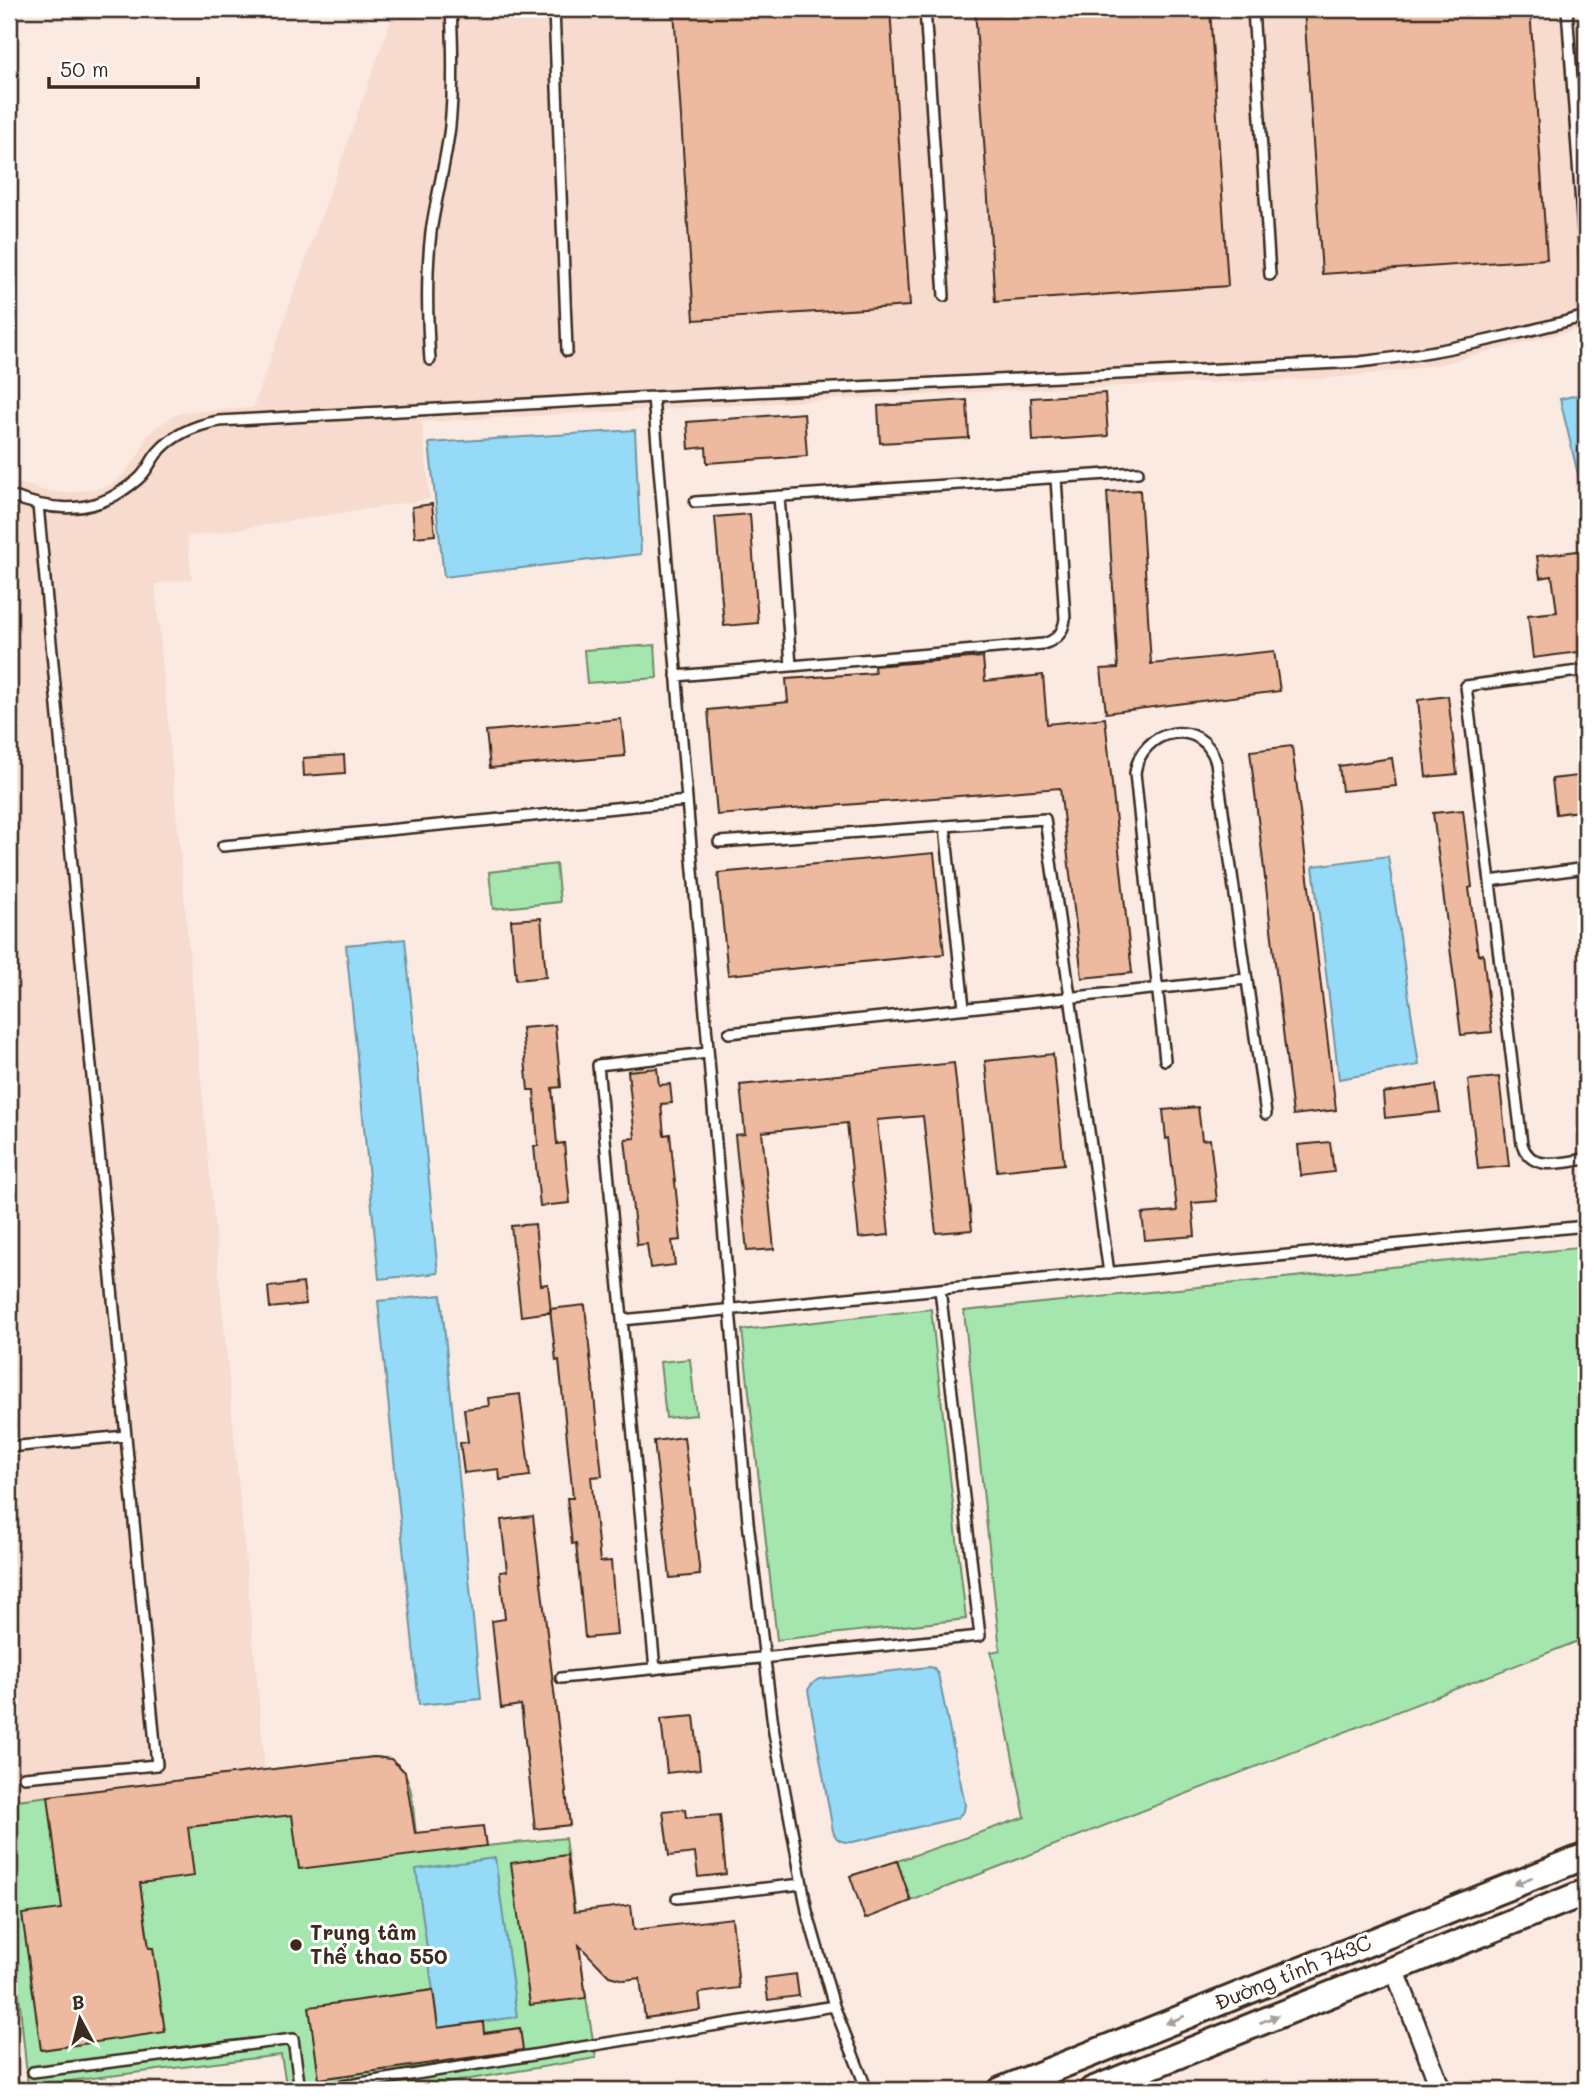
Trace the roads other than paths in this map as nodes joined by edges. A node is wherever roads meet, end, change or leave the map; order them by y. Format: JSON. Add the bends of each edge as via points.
{"nodes":[{"id":1,"x":451,"y":9,"type":"edge"},
{"id":2,"x":555,"y":9,"type":"edge"},
{"id":3,"x":925,"y":9,"type":"edge"},
{"id":4,"x":1253,"y":9,"type":"edge"},
{"id":5,"x":1567,"y":9,"type":"edge"},
{"id":6,"x":1585,"y":261,"type":"edge"},
{"id":7,"x":1270,"y":275,"type":"dead end"},
{"id":8,"x":944,"y":296,"type":"dead end"},
{"id":9,"x":1586,"y":316,"type":"edge"},
{"id":10,"x":567,"y":351,"type":"dead end"},
{"id":11,"x":430,"y":360,"type":"dead end"},
{"id":12,"x":653,"y":397,"type":"junction"},
{"id":13,"x":1138,"y":472,"type":"dead end"},
{"id":14,"x":1056,"y":478,"type":"junction"},
{"id":15,"x":9,"y":495,"type":"edge"},
{"id":16,"x":779,"y":496,"type":"junction"},
{"id":17,"x":695,"y":502,"type":"dead end"},
{"id":18,"x":38,"y":505,"type":"junction"},
{"id":19,"x":791,"y":666,"type":"junction"},
{"id":20,"x":1586,"y":670,"type":"edge"},
{"id":21,"x":676,"y":676,"type":"junction"},
{"id":22,"x":687,"y":802,"type":"junction"},
{"id":23,"x":945,"y":826,"type":"junction"},
{"id":24,"x":719,"y":842,"type":"dead end"},
{"id":25,"x":223,"y":846,"type":"dead end"},
{"id":26,"x":1586,"y":868,"type":"edge"},
{"id":27,"x":1490,"y":881,"type":"junction"},
{"id":28,"x":1247,"y":979,"type":"junction"},
{"id":29,"x":1157,"y":988,"type":"junction"},
{"id":30,"x":1070,"y":997,"type":"junction"},
{"id":31,"x":964,"y":1008,"type":"junction"},
{"id":32,"x":729,"y":1032,"type":"dead end"},
{"id":33,"x":708,"y":1053,"type":"junction"},
{"id":34,"x":1165,"y":1060,"type":"dead end"},
{"id":35,"x":1266,"y":1114,"type":"dead end"},
{"id":36,"x":1586,"y":1159,"type":"edge"},
{"id":37,"x":1586,"y":1226,"type":"edge"},
{"id":38,"x":1109,"y":1273,"type":"junction"},
{"id":39,"x":940,"y":1289,"type":"junction"},
{"id":40,"x":729,"y":1310,"type":"junction"},
{"id":41,"x":622,"y":1321,"type":"junction"},
{"id":42,"x":126,"y":1436,"type":"junction"},
{"id":43,"x":9,"y":1447,"type":"edge"},
{"id":44,"x":763,"y":1658,"type":"junction"},
{"id":45,"x":655,"y":1669,"type":"junction"},
{"id":46,"x":561,"y":1678,"type":"dead end"},
{"id":47,"x":24,"y":1777,"type":"dead end"},
{"id":48,"x":1586,"y":1856,"type":"edge"},
{"id":49,"x":802,"y":1884,"type":"junction"},
{"id":50,"x":1586,"y":1892,"type":"edge"},
{"id":51,"x":677,"y":1898,"type":"dead end"},
{"id":52,"x":1394,"y":1968,"type":"junction"},
{"id":53,"x":834,"y":2006,"type":"junction"},
{"id":54,"x":33,"y":2072,"type":"dead end"},
{"id":55,"x":1026,"y":2086,"type":"edge"},
{"id":56,"x":300,"y":2090,"type":"edge"},
{"id":57,"x":318,"y":2090,"type":"edge"},
{"id":58,"x":867,"y":2090,"type":"edge"},
{"id":59,"x":1000,"y":2090,"type":"edge"},
{"id":60,"x":1092,"y":2090,"type":"edge"},
{"id":61,"x":1441,"y":2090,"type":"edge"}],
"edges":[{"from":1,"to":11,"type":"lane","via":[[453,97],[431,233]]},
{"from":2,"to":10,"type":"lane"},
{"from":3,"to":8,"type":"lane"},
{"from":4,"to":7,"type":"lane"},
{"from":5,"to":6,"type":"lane"},
{"from":9,"to":12,"type":"lane","via":[[1444,350],[1359,362]]},
{"from":12,"to":18,"type":"lane","via":[[206,423],[170,441],[143,474],[118,494],[80,507]]},
{"from":12,"to":21,"type":"lane"},
{"from":13,"to":14,"type":"lane"},
{"from":14,"to":16,"type":"lane"},
{"from":14,"to":19,"type":"lane","via":[[1065,619],[1056,639],[1043,644]]},
{"from":15,"to":18,"type":"lane"},
{"from":16,"to":17,"type":"lane"},
{"from":16,"to":19,"type":"lane"},
{"from":18,"to":42,"type":"lane"},
{"from":19,"to":21,"type":"lane"},
{"from":20,"to":27,"type":"lane","via":[[1466,685]]},
{"from":21,"to":22,"type":"lane"},
{"from":22,"to":25,"type":"lane"},
{"from":22,"to":33,"type":"lane"},
{"from":23,"to":24,"type":"lane"},
{"from":23,"to":30,"type":"lane","via":[[1045,818]]},
{"from":23,"to":31,"type":"lane"},
{"from":26,"to":27,"type":"lane"},
{"from":27,"to":36,"type":"lane","via":[[1524,1150],[1538,1163]]},
{"from":28,"to":29,"type":"lane"},
{"from":28,"to":29,"type":"lane","via":[[1216,762],[1202,740],[1175,733],[1157,738],[1143,749],[1135,773]]},
{"from":28,"to":35,"type":"lane"},
{"from":29,"to":30,"type":"lane"},
{"from":29,"to":34,"type":"lane"},
{"from":30,"to":31,"type":"lane"},
{"from":30,"to":38,"type":"lane"},
{"from":31,"to":32,"type":"lane"},
{"from":33,"to":40,"type":"lane"},
{"from":33,"to":41,"type":"lane","via":[[598,1065]]},
{"from":37,"to":38,"type":"lane"},
{"from":38,"to":39,"type":"lane"},
{"from":39,"to":40,"type":"lane"},
{"from":39,"to":44,"type":"lane","via":[[980,1636]]},
{"from":40,"to":41,"type":"lane"},
{"from":40,"to":44,"type":"lane"},
{"from":41,"to":45,"type":"lane"},
{"from":42,"to":43,"type":"lane"},
{"from":42,"to":47,"type":"lane","via":[[157,1765]]},
{"from":44,"to":45,"type":"lane"},
{"from":44,"to":49,"type":"lane"},
{"from":45,"to":46,"type":"lane"},
{"from":48,"to":55,"type":"main road","name":"Đường tỉnh 743C","one_way":true},
{"from":49,"to":51,"type":"lane"},
{"from":49,"to":53,"type":"lane"},
{"from":50,"to":52,"type":"main road","name":"Đường tỉnh 743C"},
{"from":60,"to":52,"type":"main road","name":"Đường tỉnh 743C","one_way":true},
{"from":52,"to":61,"type":"street"},
{"from":53,"to":57,"type":"lane"},
{"from":53,"to":58,"type":"lane"},
{"from":54,"to":56,"type":"lane","via":[[293,2039]]},
{"from":55,"to":59,"type":"main road","name":"Đường tỉnh 743C"}]}
